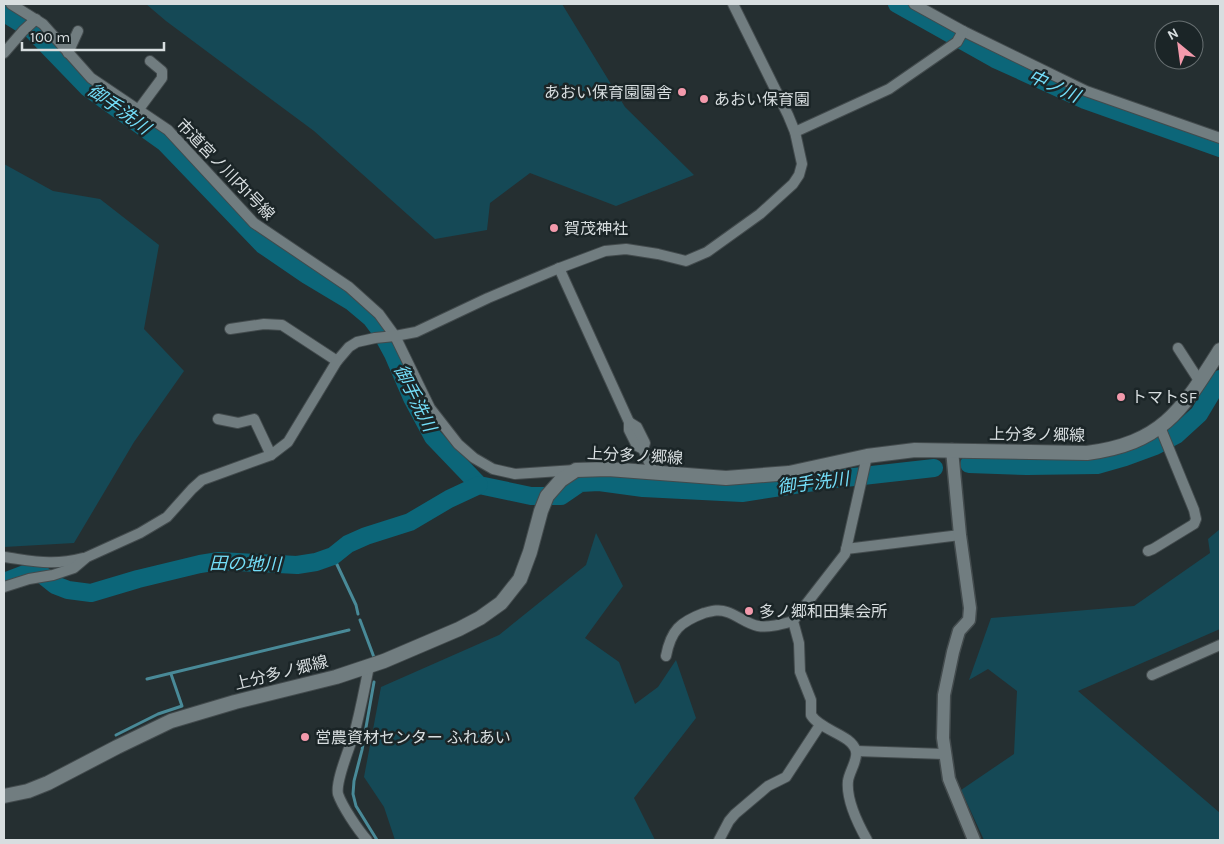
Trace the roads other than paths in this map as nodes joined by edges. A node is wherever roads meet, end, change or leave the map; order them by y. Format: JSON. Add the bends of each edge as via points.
{"nodes":[{"id":1,"x":11,"y":4,"type":"edge"},
{"id":2,"x":733,"y":4,"type":"edge"},
{"id":3,"x":914,"y":4,"type":"edge"},
{"id":4,"x":33,"y":20,"type":"junction"},
{"id":5,"x":78,"y":31,"type":"dead end"},
{"id":6,"x":960,"y":36,"type":"junction"},
{"id":7,"x":4,"y":53,"type":"edge"},
{"id":8,"x":68,"y":53,"type":"junction"},
{"id":9,"x":150,"y":61,"type":"dead end"},
{"id":10,"x":139,"y":109,"type":"junction"},
{"id":11,"x":795,"y":132,"type":"junction"},
{"id":12,"x":1220,"y":138,"type":"edge"},
{"id":13,"x":559,"y":268,"type":"junction"},
{"id":14,"x":230,"y":329,"type":"dead end"},
{"id":15,"x":393,"y":337,"type":"junction"},
{"id":16,"x":1178,"y":348,"type":"dead end"},
{"id":17,"x":1220,"y":350,"type":"edge"},
{"id":18,"x":338,"y":361,"type":"junction"},
{"id":19,"x":1200,"y":382,"type":"junction"},
{"id":20,"x":218,"y":419,"type":"dead end"},
{"id":21,"x":1162,"y":431,"type":"junction"},
{"id":22,"x":952,"y":450,"type":"junction"},
{"id":23,"x":271,"y":454,"type":"junction"},
{"id":24,"x":866,"y":461,"type":"junction"},
{"id":25,"x":576,"y":470,"type":"junction"},
{"id":26,"x":653,"y":471,"type":"junction"},
{"id":27,"x":960,"y":535,"type":"junction"},
{"id":28,"x":846,"y":549,"type":"junction"},
{"id":29,"x":1148,"y":551,"type":"dead end"},
{"id":30,"x":4,"y":557,"type":"edge"},
{"id":31,"x":87,"y":557,"type":"junction"},
{"id":32,"x":4,"y":587,"type":"edge"},
{"id":33,"x":793,"y":622,"type":"junction"},
{"id":34,"x":1220,"y":645,"type":"edge"},
{"id":35,"x":666,"y":656,"type":"dead end"},
{"id":36,"x":369,"y":666,"type":"junction"},
{"id":37,"x":1152,"y":675,"type":"dead end"},
{"id":38,"x":820,"y":725,"type":"junction"},
{"id":39,"x":856,"y":751,"type":"junction"},
{"id":40,"x":944,"y":754,"type":"junction"},
{"id":41,"x":4,"y":796,"type":"edge"},
{"id":42,"x":366,"y":840,"type":"edge"},
{"id":43,"x":719,"y":840,"type":"edge"},
{"id":44,"x":867,"y":840,"type":"edge"},
{"id":45,"x":974,"y":840,"type":"edge"}],
"edges":[{"from":1,"to":4,"type":"street","name":"市道宮ノ川内1号線"},
{"from":2,"to":11,"type":"street"},
{"from":3,"to":6,"type":"street"},
{"from":4,"to":7,"type":"street"},
{"from":4,"to":8,"type":"street","name":"市道宮ノ川内1号線"},
{"from":5,"to":8,"type":"street"},
{"from":6,"to":11,"type":"street","via":[[889,89]]},
{"from":6,"to":12,"type":"street","via":[[1086,91]]},
{"from":8,"to":10,"type":"street","name":"市道宮ノ川内1号線","via":[[91,78]]},
{"from":9,"to":10,"type":"street","via":[[162,71],[162,78]]},
{"from":10,"to":15,"type":"street","name":"市道宮ノ川内1号線","via":[[168,130],[254,223],[349,287],[379,314]]},
{"from":11,"to":13,"type":"street","via":[[802,164],[799,175],[760,214],[707,252],[686,261],[615,249]]},
{"from":13,"to":15,"type":"street","via":[[416,332]]},
{"from":13,"to":26,"type":"street","via":[[629,422],[637,427],[645,443],[643,449]]},
{"from":14,"to":18,"type":"street","via":[[282,325]]},
{"from":15,"to":18,"type":"street","via":[[357,342]]},
{"from":15,"to":25,"type":"street","name":"市道宮ノ川内1号線","via":[[430,408],[458,444],[474,458],[494,469],[514,474]]},
{"from":16,"to":19,"type":"street"},
{"from":17,"to":19,"type":"main road","name":"上分多ノ郷線"},
{"from":18,"to":23,"type":"street","via":[[288,442]]},
{"from":19,"to":21,"type":"main road","name":"上分多ノ郷線"},
{"from":20,"to":23,"type":"street","via":[[238,423],[254,419]]},
{"from":21,"to":22,"type":"main road","name":"上分多ノ郷線","via":[[1124,446],[1087,453]]},
{"from":21,"to":29,"type":"street","via":[[1196,519],[1194,524]]},
{"from":22,"to":24,"type":"main road","name":"上分多ノ郷線","via":[[915,450]]},
{"from":22,"to":27,"type":"street"},
{"from":23,"to":31,"type":"street","via":[[202,480],[168,516],[140,533]]},
{"from":24,"to":26,"type":"main road","name":"上分多ノ郷線","via":[[746,477]]},
{"from":24,"to":28,"type":"street"},
{"from":25,"to":26,"type":"main road","name":"上分多ノ郷線"},
{"from":25,"to":36,"type":"main road","name":"上分多ノ郷線","via":[[560,480],[547,496],[520,579],[501,603],[465,626]]},
{"from":27,"to":28,"type":"street"},
{"from":27,"to":40,"type":"street","via":[[970,616],[957,635],[944,695]]},
{"from":28,"to":33,"type":"street","via":[[843,559]]},
{"from":30,"to":31,"type":"street","via":[[60,563]]},
{"from":31,"to":32,"type":"street","via":[[74,568]]},
{"from":33,"to":35,"type":"street","via":[[757,626],[725,611],[710,612],[680,625],[669,642]]},
{"from":33,"to":38,"type":"street","via":[[799,643],[800,672],[811,700],[811,715]]},
{"from":34,"to":37,"type":"street"},
{"from":36,"to":41,"type":"main road","name":"上分多ノ郷線","via":[[308,685],[194,713],[148,732],[48,783]]},
{"from":36,"to":42,"type":"street","via":[[338,789],[340,798]]},
{"from":38,"to":39,"type":"street","via":[[850,742]]},
{"from":38,"to":43,"type":"street","via":[[786,777],[768,786],[735,814]]},
{"from":39,"to":40,"type":"street"},
{"from":39,"to":44,"type":"street","via":[[848,784],[852,807]]},
{"from":40,"to":45,"type":"street","via":[[949,779]]}]}
